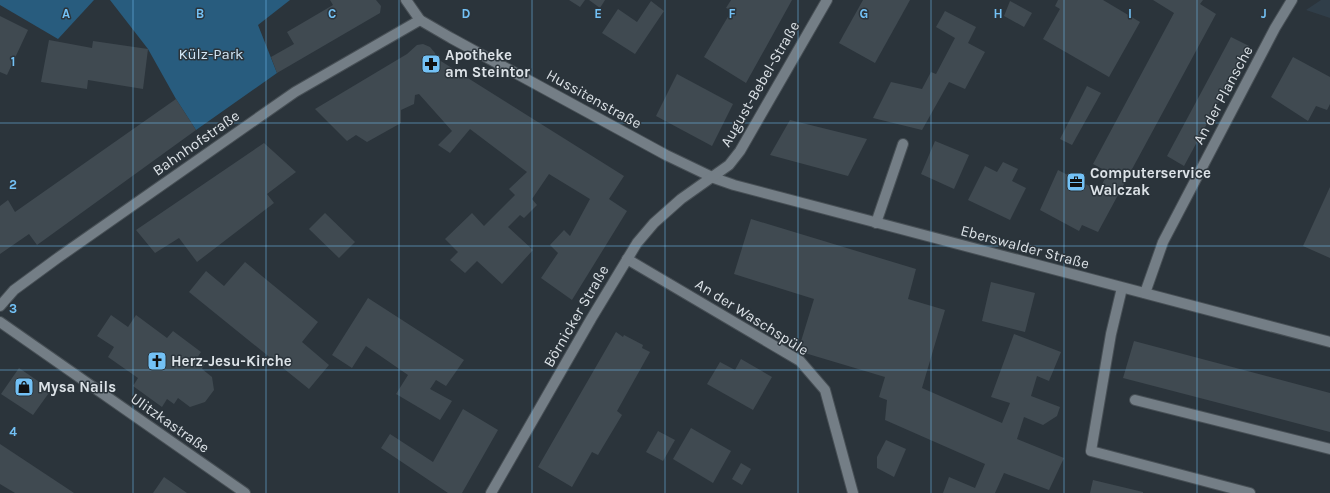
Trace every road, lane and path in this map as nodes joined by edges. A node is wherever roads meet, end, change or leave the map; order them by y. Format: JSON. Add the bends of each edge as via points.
{"nodes":[{"id":1,"x":406,"y":0,"type":"edge"},
{"id":2,"x":827,"y":0,"type":"edge"},
{"id":3,"x":1292,"y":0,"type":"edge"},
{"id":4,"x":420,"y":20,"type":"junction"},
{"id":5,"x":903,"y":144,"type":"dead end"},
{"id":6,"x":714,"y":178,"type":"junction"},
{"id":7,"x":876,"y":223,"type":"junction"},
{"id":8,"x":627,"y":259,"type":"junction"},
{"id":9,"x":1122,"y":288,"type":"junction"},
{"id":10,"x":1145,"y":293,"type":"junction"},
{"id":11,"x":0,"y":306,"type":"edge"},
{"id":12,"x":0,"y":322,"type":"edge"},
{"id":13,"x":1330,"y":342,"type":"edge"},
{"id":14,"x":1135,"y":400,"type":"dead end"},
{"id":15,"x":1330,"y":449,"type":"edge"},
{"id":16,"x":246,"y":493,"type":"edge"},
{"id":17,"x":491,"y":493,"type":"edge"},
{"id":18,"x":853,"y":493,"type":"edge"},
{"id":19,"x":1250,"y":493,"type":"edge"}],
"edges":[{"from":1,"to":4,"type":"street","name":"Hussitenstraße"},
{"from":2,"to":6,"type":"street","name":"August-Bebel-Straße","via":[[740,151]]},
{"from":3,"to":10,"type":"street","name":"An der Plansche","via":[[1271,35],[1163,242]]},
{"from":4,"to":6,"type":"street","name":"Hussitenstraße","via":[[659,151]]},
{"from":4,"to":11,"type":"street","name":"Bahnhofstraße","via":[[295,92],[59,257],[14,290]]},
{"from":5,"to":7,"type":"street"},
{"from":6,"to":7,"type":"street","name":"Eberswalder Straße"},
{"from":6,"to":8,"type":"street","name":"Börnicker Straße","via":[[681,199],[654,223]]},
{"from":7,"to":9,"type":"street","name":"Eberswalder Straße"},
{"from":8,"to":17,"type":"street","name":"Börnicker Straße"},
{"from":8,"to":18,"type":"street","name":"An der Waschspüle","via":[[800,362],[825,390]]},
{"from":9,"to":10,"type":"street","name":"Eberswalder Straße"},
{"from":9,"to":19,"type":"street","via":[[1111,334],[1091,452]]},
{"from":10,"to":13,"type":"street","name":"Eberswalder Straße"},
{"from":12,"to":16,"type":"street","name":"Ulitzkastraße"},
{"from":14,"to":15,"type":"street"}]}
